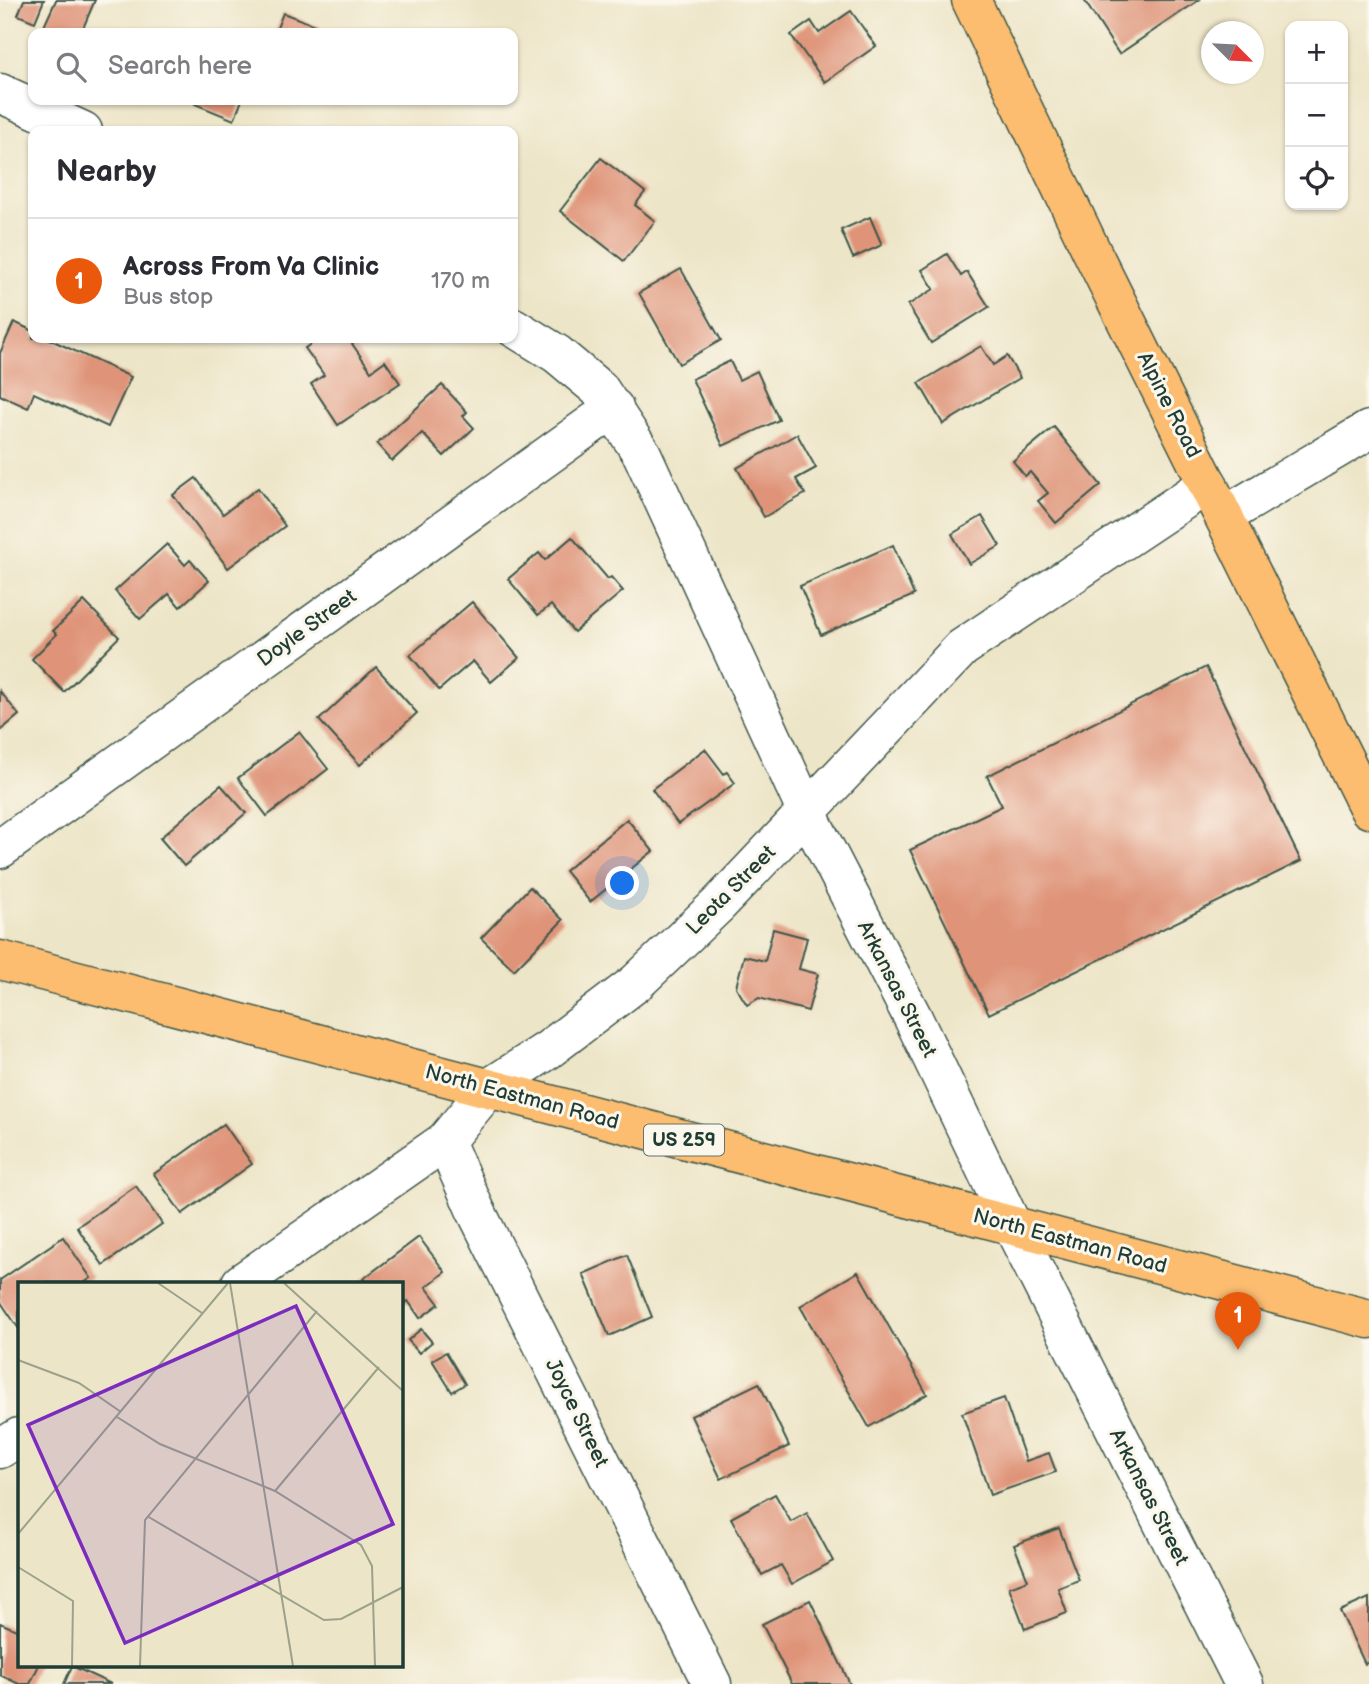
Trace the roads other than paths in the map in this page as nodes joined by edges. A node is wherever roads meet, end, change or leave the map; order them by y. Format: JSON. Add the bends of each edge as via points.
{"nodes":[{"id":1,"x":971,"y":0,"type":"edge"},
{"id":2,"x":0,"y":93,"type":"edge"},
{"id":3,"x":72,"y":126,"type":"edge"},
{"id":4,"x":518,"y":330,"type":"edge"},
{"id":5,"x":614,"y":408,"type":"junction"},
{"id":6,"x":1369,"y":430,"type":"edge"},
{"id":7,"x":1216,"y":500,"type":"junction"},
{"id":8,"x":1369,"y":809,"type":"edge"},
{"id":9,"x":807,"y":813,"type":"junction"},
{"id":10,"x":0,"y":849,"type":"edge"},
{"id":11,"x":0,"y":960,"type":"edge"},
{"id":12,"x":489,"y":1088,"type":"junction"},
{"id":13,"x":445,"y":1141,"type":"junction"},
{"id":14,"x":1013,"y":1227,"type":"junction"},
{"id":15,"x":242,"y":1282,"type":"edge"},
{"id":16,"x":1369,"y":1319,"type":"edge"},
{"id":17,"x":18,"y":1438,"type":"edge"},
{"id":18,"x":0,"y":1449,"type":"edge"},
{"id":19,"x":712,"y":1684,"type":"edge"},
{"id":20,"x":1244,"y":1684,"type":"edge"}],
"edges":[{"from":1,"to":7,"type":"main road","name":"Alpine Road"},
{"from":2,"to":3,"type":"street"},
{"from":4,"to":5,"type":"street","name":"Arkansas Street","via":[[581,373]]},
{"from":5,"to":9,"type":"street","name":"Arkansas Street","via":[[642,454]]},
{"from":5,"to":10,"type":"street","name":"Doyle Street"},
{"from":6,"to":7,"type":"street","name":"Leota Street"},
{"from":7,"to":8,"type":"main road","name":"Alpine Road"},
{"from":7,"to":9,"type":"street","name":"Leota Street","via":[[962,648]]},
{"from":9,"to":12,"type":"street","name":"Leota Street","via":[[636,982],[548,1050]]},
{"from":9,"to":14,"type":"street","name":"Arkansas Street","via":[[913,1018]]},
{"from":11,"to":12,"type":"main road","name":"North Eastman Road","number":"US 259"},
{"from":12,"to":13,"type":"street","name":"Leota Street"},
{"from":12,"to":14,"type":"main road","name":"North Eastman Road","number":"US 259"},
{"from":13,"to":15,"type":"street","name":"Leota Street"},
{"from":13,"to":19,"type":"street","name":"Joyce Street"},
{"from":14,"to":16,"type":"main road","name":"North Eastman Road","number":"US 259"},
{"from":14,"to":20,"type":"street","name":"Arkansas Street"},
{"from":17,"to":18,"type":"street"}]}
